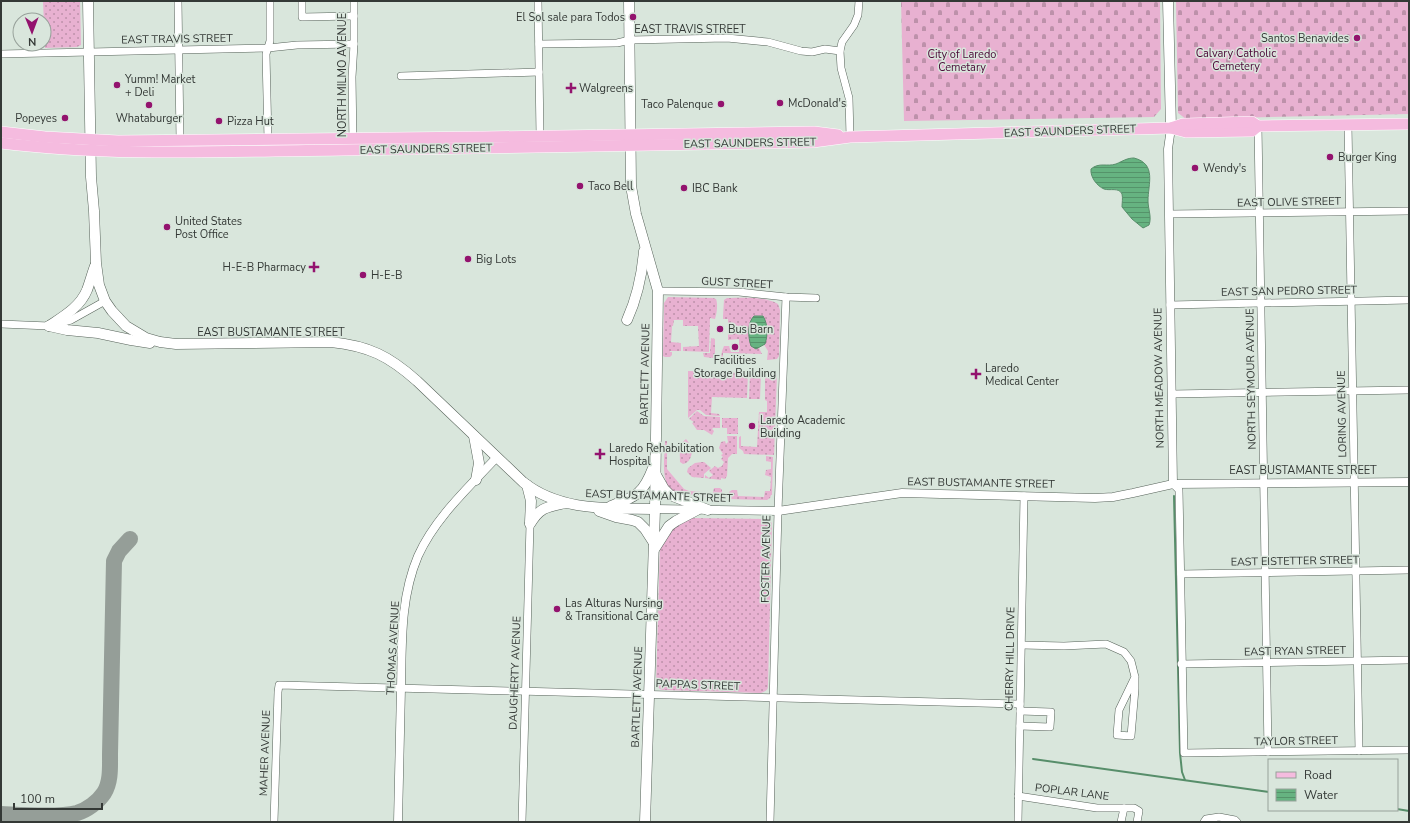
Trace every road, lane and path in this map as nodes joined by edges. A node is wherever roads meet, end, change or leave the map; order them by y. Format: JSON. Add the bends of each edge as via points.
{"nodes":[{"id":1,"x":88,"y":1,"type":"edge"},
{"id":2,"x":178,"y":1,"type":"edge"},
{"id":3,"x":270,"y":1,"type":"edge"},
{"id":4,"x":302,"y":1,"type":"edge"},
{"id":5,"x":354,"y":1,"type":"edge"},
{"id":6,"x":538,"y":1,"type":"edge"},
{"id":7,"x":629,"y":1,"type":"edge"},
{"id":8,"x":859,"y":1,"type":"edge"},
{"id":9,"x":1168,"y":1,"type":"edge"},
{"id":10,"x":354,"y":16,"type":"junction"},
{"id":11,"x":630,"y":40,"type":"junction"},
{"id":12,"x":354,"y":44,"type":"junction"},
{"id":13,"x":539,"y":44,"type":"junction"},
{"id":14,"x":268,"y":48,"type":"junction"},
{"id":15,"x":179,"y":50,"type":"junction"},
{"id":16,"x":840,"y":51,"type":"junction"},
{"id":17,"x":89,"y":52,"type":"junction"},
{"id":18,"x":1,"y":54,"type":"edge"},
{"id":19,"x":539,"y":72,"type":"junction"},
{"id":20,"x":401,"y":76,"type":"dead end"},
{"id":21,"x":1409,"y":124,"type":"edge"},
{"id":22,"x":1348,"y":125,"type":"junction"},
{"id":23,"x":1258,"y":126,"type":"junction"},
{"id":24,"x":1170,"y":128,"type":"junction"},
{"id":25,"x":1,"y":132,"type":"edge"},
{"id":26,"x":540,"y":136,"type":"junction"},
{"id":27,"x":484,"y":137,"type":"junction"},
{"id":28,"x":850,"y":137,"type":"junction"},
{"id":29,"x":286,"y":139,"type":"junction"},
{"id":30,"x":180,"y":140,"type":"junction"},
{"id":31,"x":268,"y":140,"type":"junction"},
{"id":32,"x":630,"y":140,"type":"junction"},
{"id":33,"x":1,"y":143,"type":"edge"},
{"id":34,"x":353,"y":144,"type":"junction"},
{"id":35,"x":90,"y":146,"type":"junction"},
{"id":36,"x":447,"y":148,"type":"junction"},
{"id":37,"x":207,"y":151,"type":"junction"},
{"id":38,"x":1409,"y":211,"type":"edge"},
{"id":39,"x":1350,"y":212,"type":"junction"},
{"id":40,"x":1260,"y":213,"type":"junction"},
{"id":41,"x":1169,"y":214,"type":"junction"},
{"id":42,"x":645,"y":246,"type":"junction"},
{"id":43,"x":96,"y":263,"type":"junction"},
{"id":44,"x":658,"y":291,"type":"junction"},
{"id":45,"x":786,"y":297,"type":"junction"},
{"id":46,"x":816,"y":298,"type":"dead end"},
{"id":47,"x":1409,"y":300,"type":"edge"},
{"id":48,"x":105,"y":301,"type":"junction"},
{"id":49,"x":1351,"y":301,"type":"junction"},
{"id":50,"x":1261,"y":303,"type":"junction"},
{"id":51,"x":1170,"y":304,"type":"junction"},
{"id":52,"x":627,"y":320,"type":"dead end"},
{"id":53,"x":1,"y":324,"type":"edge"},
{"id":54,"x":49,"y":326,"type":"junction"},
{"id":55,"x":160,"y":342,"type":"junction"},
{"id":56,"x":1409,"y":390,"type":"edge"},
{"id":57,"x":1353,"y":391,"type":"junction"},
{"id":58,"x":1262,"y":393,"type":"junction"},
{"id":59,"x":1172,"y":394,"type":"junction"},
{"id":60,"x":474,"y":436,"type":"junction"},
{"id":61,"x":498,"y":457,"type":"junction"},
{"id":62,"x":655,"y":462,"type":"junction"},
{"id":63,"x":655,"y":474,"type":"junction"},
{"id":64,"x":476,"y":480,"type":"junction"},
{"id":65,"x":1354,"y":482,"type":"junction"},
{"id":66,"x":1409,"y":482,"type":"edge"},
{"id":67,"x":1264,"y":483,"type":"junction"},
{"id":68,"x":1173,"y":484,"type":"junction"},
{"id":69,"x":527,"y":485,"type":"junction"},
{"id":70,"x":1024,"y":496,"type":"junction"},
{"id":71,"x":567,"y":503,"type":"junction"},
{"id":72,"x":589,"y":507,"type":"junction"},
{"id":73,"x":605,"y":508,"type":"junction"},
{"id":74,"x":655,"y":509,"type":"junction"},
{"id":75,"x":697,"y":510,"type":"junction"},
{"id":76,"x":708,"y":510,"type":"junction"},
{"id":77,"x":778,"y":511,"type":"junction"},
{"id":78,"x":530,"y":524,"type":"junction"},
{"id":79,"x":654,"y":546,"type":"junction"},
{"id":80,"x":1409,"y":570,"type":"edge"},
{"id":81,"x":1356,"y":571,"type":"junction"},
{"id":82,"x":1265,"y":572,"type":"junction"},
{"id":83,"x":1180,"y":574,"type":"junction"},
{"id":84,"x":1022,"y":645,"type":"junction"},
{"id":85,"x":1409,"y":660,"type":"edge"},
{"id":86,"x":1357,"y":661,"type":"junction"},
{"id":87,"x":1267,"y":663,"type":"junction"},
{"id":88,"x":1181,"y":664,"type":"junction"},
{"id":89,"x":1135,"y":676,"type":"junction"},
{"id":90,"x":280,"y":685,"type":"joint"},
{"id":91,"x":401,"y":688,"type":"junction"},
{"id":92,"x":525,"y":692,"type":"junction"},
{"id":93,"x":650,"y":694,"type":"junction"},
{"id":94,"x":773,"y":698,"type":"junction"},
{"id":95,"x":1020,"y":707,"type":"junction"},
{"id":96,"x":1020,"y":726,"type":"junction"},
{"id":97,"x":1409,"y":750,"type":"edge"},
{"id":98,"x":1358,"y":751,"type":"junction"},
{"id":99,"x":1268,"y":752,"type":"junction"},
{"id":100,"x":1184,"y":753,"type":"joint"},
{"id":101,"x":1018,"y":796,"type":"junction"},
{"id":102,"x":1124,"y":808,"type":"junction"},
{"id":103,"x":274,"y":822,"type":"edge"},
{"id":104,"x":398,"y":822,"type":"edge"},
{"id":105,"x":522,"y":822,"type":"edge"},
{"id":106,"x":645,"y":822,"type":"edge"},
{"id":107,"x":770,"y":822,"type":"edge"},
{"id":108,"x":1018,"y":822,"type":"edge"},
{"id":109,"x":1121,"y":822,"type":"edge"},
{"id":110,"x":1137,"y":822,"type":"edge"},
{"id":111,"x":1204,"y":822,"type":"edge"},
{"id":112,"x":1237,"y":822,"type":"edge"}],
"edges":[{"from":1,"to":17,"type":"main road","name":"EAST BUSTAMANTE STREET"},
{"from":2,"to":15,"type":"street"},
{"from":3,"to":14,"type":"street"},
{"from":4,"to":10,"type":"street","via":[[302,17]]},
{"from":5,"to":10,"type":"street","name":"NORTH MILMO AVENUE"},
{"from":6,"to":13,"type":"street"},
{"from":7,"to":11,"type":"main road","name":"BARTLETT AVENUE"},
{"from":8,"to":16,"type":"street","via":[[856,20],[842,42]]},
{"from":9,"to":24,"type":"main road","name":"NORTH MEADOW AVENUE"},
{"from":10,"to":12,"type":"street","name":"NORTH MILMO AVENUE"},
{"from":11,"to":13,"type":"street","name":"EAST TRAVIS STREET","via":[[617,43]]},
{"from":11,"to":16,"type":"street","name":"EAST TRAVIS STREET","via":[[727,38],[768,42],[801,51]]},
{"from":11,"to":32,"type":"main road","name":"BARTLETT AVENUE"},
{"from":12,"to":14,"type":"street","name":"EAST TRAVIS STREET"},
{"from":12,"to":34,"type":"street","name":"NORTH MILMO AVENUE"},
{"from":13,"to":19,"type":"street"},
{"from":14,"to":15,"type":"street","name":"EAST TRAVIS STREET"},
{"from":14,"to":31,"type":"street"},
{"from":15,"to":17,"type":"street","name":"EAST TRAVIS STREET"},
{"from":15,"to":30,"type":"street"},
{"from":16,"to":28,"type":"street","via":[[841,68],[849,98]]},
{"from":17,"to":18,"type":"street","name":"EAST TRAVIS STREET"},
{"from":17,"to":35,"type":"main road","name":"EAST BUSTAMANTE STREET"},
{"from":19,"to":20,"type":"street"},
{"from":19,"to":26,"type":"street"},
{"from":21,"to":22,"type":"main road","name":"EAST SAUNDERS STREET"},
{"from":22,"to":23,"type":"main road","name":"EAST SAUNDERS STREET"},
{"from":22,"to":39,"type":"street","name":"LORING AVENUE"},
{"from":23,"to":24,"type":"main road","name":"EAST SAUNDERS STREET","via":[[1252,131],[1186,132]]},
{"from":23,"to":40,"type":"street","name":"NORTH SEYMOUR AVENUE"},
{"from":24,"to":28,"type":"main road","name":"EAST SAUNDERS STREET"},
{"from":24,"to":41,"type":"street","name":"NORTH MEADOW AVENUE"},
{"from":25,"to":35,"type":"main road","name":"EAST SAUNDERS STREET"},
{"from":26,"to":27,"type":"main road","name":"EAST SAUNDERS STREET"},
{"from":26,"to":32,"type":"main road","name":"EAST SAUNDERS STREET"},
{"from":27,"to":34,"type":"main road","name":"EAST SAUNDERS STREET"},
{"from":27,"to":36,"type":"main road","via":[[476,142],[452,144]]},
{"from":28,"to":32,"type":"main road","name":"EAST SAUNDERS STREET","via":[[814,132]]},
{"from":29,"to":31,"type":"main road","name":"EAST SAUNDERS STREET"},
{"from":29,"to":34,"type":"main road","name":"EAST SAUNDERS STREET"},
{"from":29,"to":37,"type":"main road","via":[[278,144],[213,145]]},
{"from":30,"to":31,"type":"main road","name":"EAST SAUNDERS STREET"},
{"from":30,"to":35,"type":"main road","name":"EAST SAUNDERS STREET"},
{"from":32,"to":36,"type":"main road","name":"EAST SAUNDERS STREET"},
{"from":32,"to":42,"type":"main road","name":"BARTLETT AVENUE","via":[[630,186]]},
{"from":33,"to":35,"type":"main road","name":"EAST SAUNDERS STREET","via":[[51,148]]},
{"from":34,"to":36,"type":"main road","name":"EAST SAUNDERS STREET"},
{"from":34,"to":37,"type":"main road","name":"EAST SAUNDERS STREET"},
{"from":35,"to":37,"type":"main road","name":"EAST SAUNDERS STREET"},
{"from":35,"to":43,"type":"main road","name":"EAST BUSTAMANTE STREET"},
{"from":38,"to":39,"type":"street","name":"EAST OLIVE STREET"},
{"from":39,"to":40,"type":"street","name":"EAST OLIVE STREET"},
{"from":39,"to":49,"type":"street","name":"LORING AVENUE"},
{"from":40,"to":41,"type":"street","name":"EAST OLIVE STREET"},
{"from":40,"to":50,"type":"street","name":"NORTH SEYMOUR AVENUE"},
{"from":41,"to":51,"type":"street","name":"NORTH MEADOW AVENUE"},
{"from":42,"to":44,"type":"main road","name":"BARTLETT AVENUE"},
{"from":42,"to":52,"type":"main road","via":[[637,293]]},
{"from":43,"to":48,"type":"main road","name":"EAST BUSTAMANTE STREET","via":[[97,277]]},
{"from":43,"to":54,"type":"main road","via":[[87,290],[79,303]]},
{"from":44,"to":45,"type":"street","name":"GUST STREET","via":[[739,292]]},
{"from":44,"to":62,"type":"main road","name":"BARTLETT AVENUE"},
{"from":45,"to":46,"type":"street","name":"GUST STREET"},
{"from":45,"to":77,"type":"street","name":"FOSTER AVENUE"},
{"from":47,"to":49,"type":"street","name":"EAST SAN PEDRO STREET"},
{"from":48,"to":54,"type":"street","via":[[71,320]]},
{"from":48,"to":55,"type":"main road","name":"EAST BUSTAMANTE STREET","via":[[126,326]]},
{"from":49,"to":50,"type":"street","name":"EAST SAN PEDRO STREET"},
{"from":49,"to":57,"type":"street","name":"LORING AVENUE"},
{"from":50,"to":51,"type":"street","name":"EAST SAN PEDRO STREET"},
{"from":50,"to":58,"type":"street","name":"NORTH SEYMOUR AVENUE"},
{"from":51,"to":59,"type":"street","name":"NORTH MEADOW AVENUE"},
{"from":53,"to":54,"type":"street"},
{"from":54,"to":55,"type":"main road","via":[[139,341]]},
{"from":55,"to":60,"type":"main road","name":"EAST BUSTAMANTE STREET","via":[[331,342],[364,347],[400,366]]},
{"from":56,"to":57,"type":"street"},
{"from":57,"to":58,"type":"street"},
{"from":57,"to":65,"type":"street","name":"LORING AVENUE"},
{"from":58,"to":59,"type":"street"},
{"from":58,"to":67,"type":"street","name":"NORTH SEYMOUR AVENUE"},
{"from":59,"to":68,"type":"street","name":"NORTH MEADOW AVENUE"},
{"from":60,"to":61,"type":"main road","name":"EAST BUSTAMANTE STREET"},
{"from":60,"to":64,"type":"main road","via":[[479,462]]},
{"from":61,"to":64,"type":"street","name":"THOMAS AVENUE"},
{"from":61,"to":69,"type":"main road","name":"EAST BUSTAMANTE STREET"},
{"from":62,"to":63,"type":"main road","name":"BARTLETT AVENUE"},
{"from":62,"to":73,"type":"main road","via":[[647,484],[640,492]]},
{"from":63,"to":74,"type":"main road","name":"BARTLETT AVENUE"},
{"from":63,"to":76,"type":"main road","via":[[670,495]]},
{"from":64,"to":91,"type":"street","name":"THOMAS AVENUE","via":[[444,515],[418,556],[406,596]]},
{"from":65,"to":66,"type":"street","name":"EAST BUSTAMANTE STREET"},
{"from":65,"to":67,"type":"street","name":"EAST BUSTAMANTE STREET"},
{"from":65,"to":81,"type":"street","name":"LORING AVENUE"},
{"from":67,"to":68,"type":"street","name":"EAST BUSTAMANTE STREET"},
{"from":67,"to":82,"type":"street","name":"NORTH SEYMOUR AVENUE"},
{"from":68,"to":70,"type":"street","name":"EAST BUSTAMANTE STREET","via":[[1113,497]]},
{"from":68,"to":83,"type":"street","name":"NORTH MEADOW AVENUE","via":[[1179,490]]},
{"from":69,"to":71,"type":"main road","name":"EAST BUSTAMANTE STREET","via":[[542,494]]},
{"from":69,"to":78,"type":"main road","via":[[531,501]]},
{"from":70,"to":77,"type":"street","name":"EAST BUSTAMANTE STREET","via":[[902,493]]},
{"from":70,"to":84,"type":"street","name":"CHERRY HILL DRIVE"},
{"from":71,"to":72,"type":"main road","name":"EAST BUSTAMANTE STREET"},
{"from":71,"to":78,"type":"main road","via":[[542,509]]},
{"from":72,"to":73,"type":"main road","name":"EAST BUSTAMANTE STREET"},
{"from":72,"to":79,"type":"main road","via":[[638,522]]},
{"from":73,"to":74,"type":"main road","name":"EAST BUSTAMANTE STREET"},
{"from":74,"to":75,"type":"street","name":"EAST BUSTAMANTE STREET"},
{"from":74,"to":79,"type":"main road","name":"BARTLETT AVENUE"},
{"from":75,"to":76,"type":"street","name":"EAST BUSTAMANTE STREET"},
{"from":75,"to":79,"type":"main road","via":[[671,524]]},
{"from":76,"to":77,"type":"street","name":"EAST BUSTAMANTE STREET"},
{"from":77,"to":94,"type":"street","name":"FOSTER AVENUE"},
{"from":78,"to":92,"type":"street","name":"DAUGHERTY AVENUE"},
{"from":79,"to":93,"type":"main road","name":"BARTLETT AVENUE"},
{"from":80,"to":81,"type":"street","name":"EAST EISTETTER STREET"},
{"from":81,"to":82,"type":"street","name":"EAST EISTETTER STREET"},
{"from":81,"to":86,"type":"street","name":"LORING AVENUE"},
{"from":82,"to":83,"type":"street","name":"EAST EISTETTER STREET"},
{"from":82,"to":87,"type":"street","name":"NORTH SEYMOUR AVENUE"},
{"from":83,"to":88,"type":"street","name":"NORTH MEADOW AVENUE"},
{"from":84,"to":89,"type":"street","via":[[1106,644],[1124,652],[1131,661]]},
{"from":84,"to":95,"type":"street","name":"CHERRY HILL DRIVE"},
{"from":85,"to":86,"type":"street","name":"EAST RYAN STREET"},
{"from":86,"to":87,"type":"street","name":"EAST RYAN STREET"},
{"from":86,"to":98,"type":"street","name":"LORING AVENUE"},
{"from":87,"to":88,"type":"street","name":"EAST RYAN STREET"},
{"from":87,"to":99,"type":"street","name":"NORTH SEYMOUR AVENUE"},
{"from":88,"to":100,"type":"street","name":"NORTH MEADOW AVENUE"},
{"from":89,"to":89,"type":"street","via":[[1119,710],[1117,735],[1131,736]]},
{"from":90,"to":91,"type":"street","name":"PAPPAS STREET"},
{"from":90,"to":103,"type":"street","name":"MAHER AVENUE"},
{"from":91,"to":92,"type":"street","name":"PAPPAS STREET"},
{"from":91,"to":104,"type":"street","name":"THOMAS AVENUE"},
{"from":92,"to":93,"type":"street","name":"PAPPAS STREET"},
{"from":92,"to":105,"type":"street","name":"DAUGHERTY AVENUE"},
{"from":93,"to":94,"type":"street","name":"PAPPAS STREET"},
{"from":93,"to":106,"type":"main road","name":"BARTLETT AVENUE"},
{"from":94,"to":95,"type":"street","name":"PAPPAS STREET"},
{"from":94,"to":107,"type":"street","name":"FOSTER AVENUE"},
{"from":95,"to":96,"type":"street","name":"CHERRY HILL DRIVE"},
{"from":95,"to":96,"type":"street","name":"PAPPAS STREET","via":[[1051,712],[1050,727]]},
{"from":96,"to":101,"type":"street","name":"CHERRY HILL DRIVE"},
{"from":97,"to":98,"type":"street","name":"TAYLOR STREET"},
{"from":98,"to":99,"type":"street","name":"TAYLOR STREET"},
{"from":99,"to":100,"type":"street","name":"TAYLOR STREET"},
{"from":101,"to":102,"type":"street","name":"POPLAR LANE","via":[[1097,808]]},
{"from":101,"to":108,"type":"street","name":"CHERRY HILL DRIVE"},
{"from":102,"to":109,"type":"street"},
{"from":102,"to":110,"type":"street","name":"POPLAR LANE","via":[[1139,811]]},
{"from":111,"to":112,"type":"street","via":[[1206,819],[1219,817]]}]}
